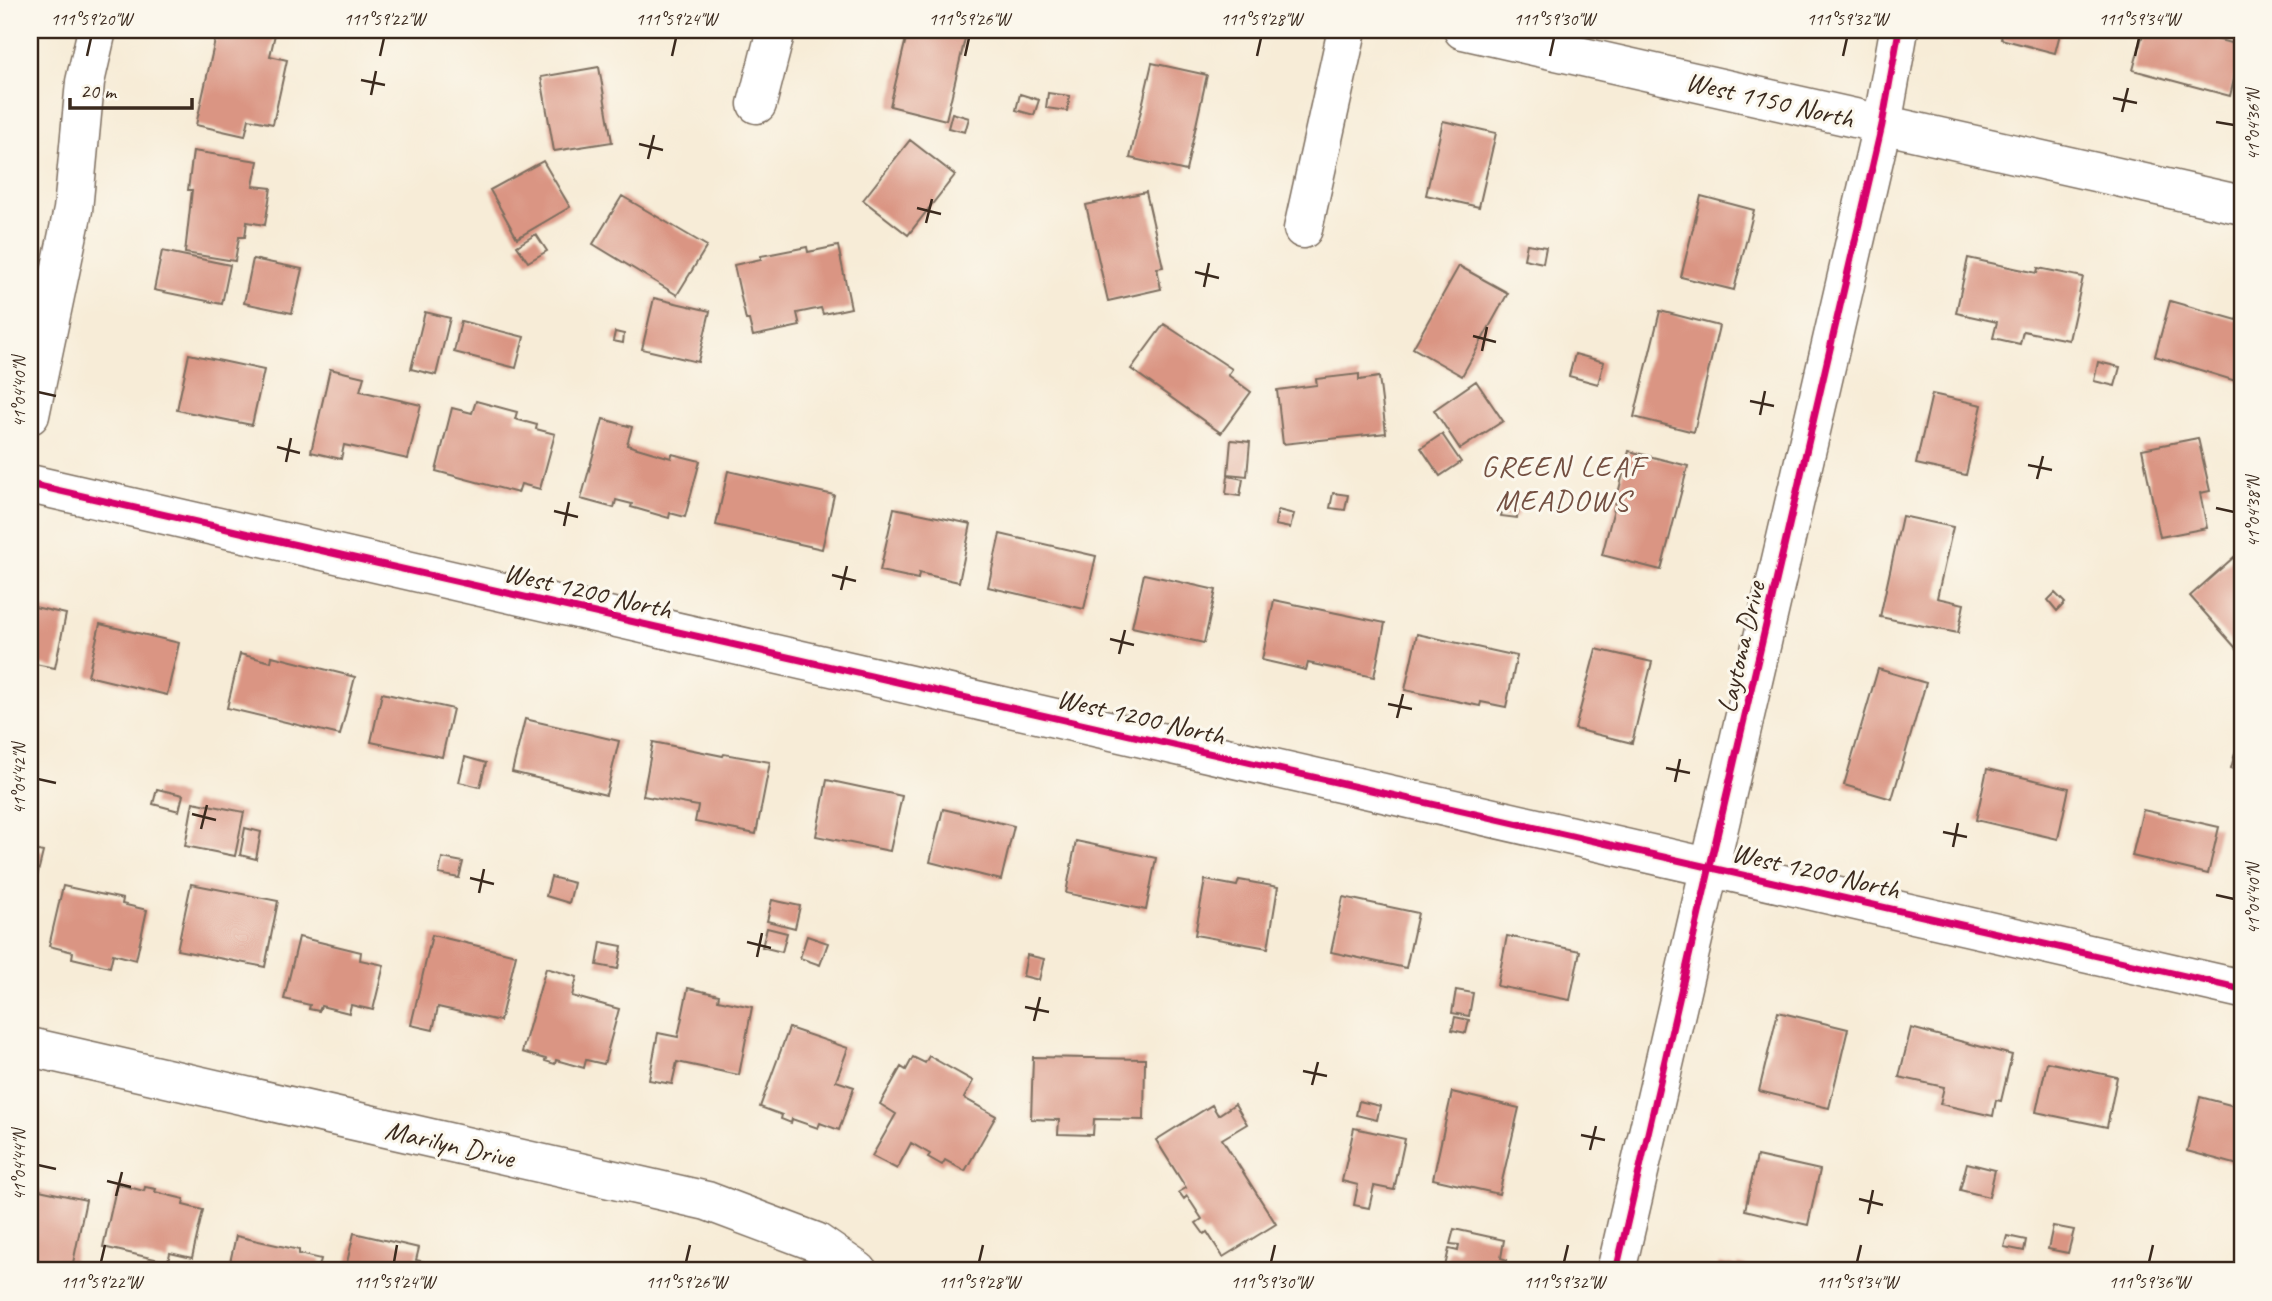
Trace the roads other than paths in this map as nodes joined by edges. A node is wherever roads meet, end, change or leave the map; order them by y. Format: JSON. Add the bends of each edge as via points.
{"nodes":[{"id":1,"x":97,"y":30,"type":"edge"},
{"id":2,"x":776,"y":30,"type":"edge"},
{"id":3,"x":1347,"y":30,"type":"edge"},
{"id":4,"x":1462,"y":30,"type":"edge"},
{"id":5,"x":1899,"y":30,"type":"edge"},
{"id":6,"x":757,"y":104,"type":"dead end"},
{"id":7,"x":1882,"y":125,"type":"junction"},
{"id":8,"x":2242,"y":205,"type":"edge"},
{"id":9,"x":1303,"y":229,"type":"dead end"},
{"id":10,"x":30,"y":415,"type":"edge"},
{"id":11,"x":30,"y":484,"type":"edge"},
{"id":12,"x":1709,"y":867,"type":"junction"},
{"id":13,"x":2242,"y":989,"type":"edge"},
{"id":14,"x":30,"y":1047,"type":"edge"},
{"id":15,"x":858,"y":1271,"type":"edge"},
{"id":16,"x":1616,"y":1271,"type":"edge"}],
"edges":[{"from":1,"to":10,"type":"street","via":[[85,82],[73,209]]},
{"from":2,"to":6,"type":"street"},
{"from":3,"to":9,"type":"street"},
{"from":4,"to":7,"type":"street","name":"West 1150 North"},
{"from":5,"to":7,"type":"street","name":"Laytona Drive"},
{"from":7,"to":8,"type":"street","name":"West 1150 North"},
{"from":7,"to":12,"type":"street","name":"Laytona Drive"},
{"from":11,"to":12,"type":"street","name":"West 1200 North"},
{"from":12,"to":13,"type":"street","name":"West 1200 North"},
{"from":12,"to":16,"type":"street","name":"Laytona Drive"},
{"from":14,"to":15,"type":"street","name":"Marilyn Drive","via":[[707,1201],[816,1242]]}]}
